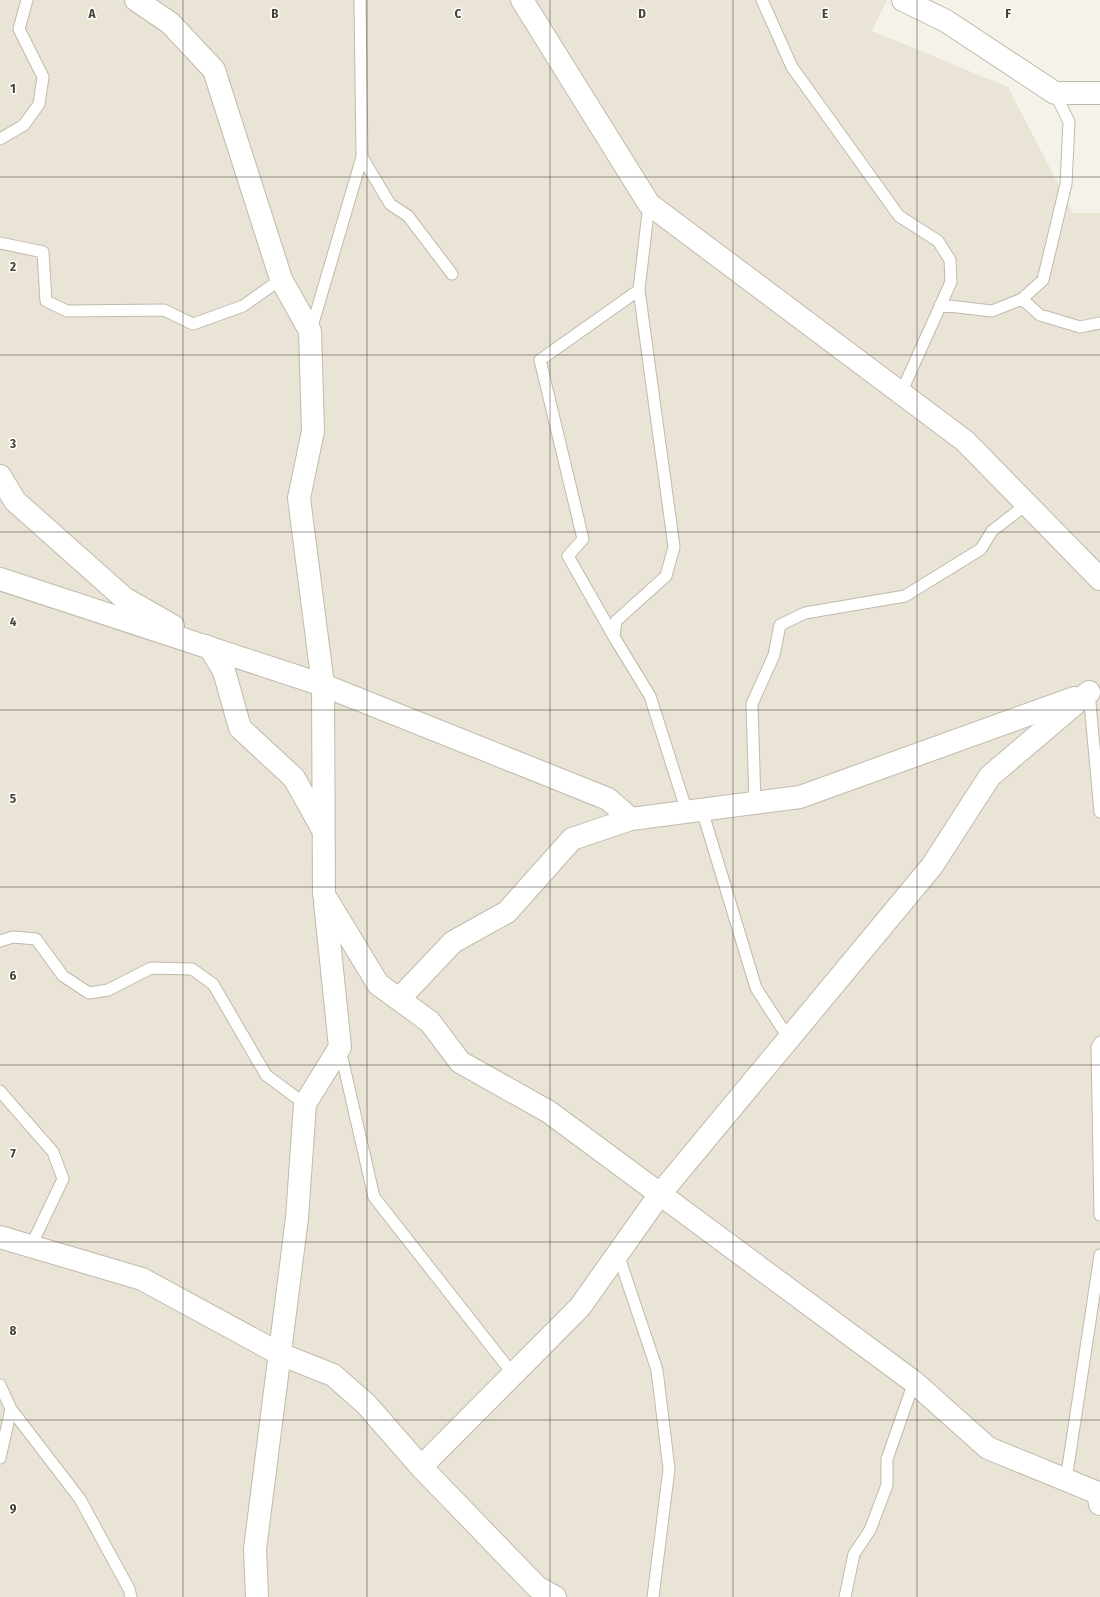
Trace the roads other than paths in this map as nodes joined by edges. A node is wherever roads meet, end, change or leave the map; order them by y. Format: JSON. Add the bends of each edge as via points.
{"nodes":[{"id":1,"x":27,"y":0,"type":"edge"},
{"id":2,"x":136,"y":0,"type":"edge"},
{"id":3,"x":360,"y":0,"type":"edge"},
{"id":4,"x":522,"y":0,"type":"edge"},
{"id":5,"x":762,"y":0,"type":"edge"},
{"id":6,"x":903,"y":0,"type":"edge"},
{"id":7,"x":1055,"y":92,"type":"junction"},
{"id":8,"x":1100,"y":92,"type":"edge"},
{"id":9,"x":0,"y":139,"type":"edge"},
{"id":10,"x":362,"y":157,"type":"junction"},
{"id":11,"x":649,"y":204,"type":"junction"},
{"id":12,"x":0,"y":243,"type":"edge"},
{"id":13,"x":452,"y":274,"type":"dead end"},
{"id":14,"x":281,"y":279,"type":"junction"},
{"id":15,"x":639,"y":290,"type":"junction"},
{"id":16,"x":1022,"y":299,"type":"junction"},
{"id":17,"x":940,"y":305,"type":"junction"},
{"id":18,"x":1100,"y":323,"type":"edge"},
{"id":19,"x":310,"y":331,"type":"junction"},
{"id":20,"x":901,"y":393,"type":"junction"},
{"id":21,"x":0,"y":476,"type":"edge"},
{"id":22,"x":1027,"y":504,"type":"junction"},
{"id":23,"x":0,"y":579,"type":"edge"},
{"id":24,"x":1100,"y":579,"type":"edge"},
{"id":25,"x":614,"y":637,"type":"junction"},
{"id":26,"x":210,"y":648,"type":"junction"},
{"id":27,"x":323,"y":685,"type":"junction"},
{"id":28,"x":1094,"y":689,"type":"edge"},
{"id":29,"x":756,"y":803,"type":"junction"},
{"id":30,"x":694,"y":811,"type":"junction"},
{"id":31,"x":1100,"y":812,"type":"edge"},
{"id":32,"x":632,"y":819,"type":"junction"},
{"id":33,"x":324,"y":831,"type":"junction"},
{"id":34,"x":324,"y":895,"type":"junction"},
{"id":35,"x":0,"y":941,"type":"edge"},
{"id":36,"x":399,"y":999,"type":"junction"},
{"id":37,"x":789,"y":1039,"type":"junction"},
{"id":38,"x":1100,"y":1042,"type":"edge"},
{"id":39,"x":340,"y":1047,"type":"junction"},
{"id":40,"x":0,"y":1091,"type":"edge"},
{"id":41,"x":305,"y":1104,"type":"junction"},
{"id":42,"x":660,"y":1194,"type":"junction"},
{"id":43,"x":1100,"y":1215,"type":"edge"},
{"id":44,"x":0,"y":1237,"type":"edge"},
{"id":45,"x":31,"y":1246,"type":"junction"},
{"id":46,"x":618,"y":1254,"type":"junction"},
{"id":47,"x":1100,"y":1255,"type":"edge"},
{"id":48,"x":1100,"y":1322,"type":"edge"},
{"id":49,"x":1089,"y":1329,"type":"junction"},
{"id":50,"x":280,"y":1354,"type":"junction"},
{"id":51,"x":513,"y":1374,"type":"junction"},
{"id":52,"x":914,"y":1382,"type":"junction"},
{"id":53,"x":0,"y":1385,"type":"edge"},
{"id":54,"x":11,"y":1409,"type":"junction"},
{"id":55,"x":0,"y":1458,"type":"edge"},
{"id":56,"x":422,"y":1467,"type":"junction"},
{"id":57,"x":1066,"y":1480,"type":"junction"},
{"id":58,"x":1099,"y":1496,"type":"edge"},
{"id":59,"x":131,"y":1597,"type":"edge"},
{"id":60,"x":257,"y":1597,"type":"edge"},
{"id":61,"x":555,"y":1597,"type":"edge"},
{"id":62,"x":653,"y":1597,"type":"edge"},
{"id":63,"x":845,"y":1597,"type":"edge"}],
"edges":[{"from":1,"to":9,"type":"lane","via":[[19,29],[43,77],[39,104],[24,125]]},
{"from":2,"to":14,"type":"street","via":[[170,23],[214,70]]},
{"from":3,"to":10,"type":"lane"},
{"from":4,"to":11,"type":"street"},
{"from":5,"to":17,"type":"lane","via":[[796,74],[899,216],[938,241],[950,260],[951,282]]},
{"from":6,"to":7,"type":"street","via":[[946,21]]},
{"from":7,"to":8,"type":"street"},
{"from":7,"to":16,"type":"lane","via":[[1069,122],[1066,184],[1043,280]]},
{"from":10,"to":13,"type":"lane","via":[[390,204],[408,216]]},
{"from":10,"to":19,"type":"lane"},
{"from":11,"to":15,"type":"lane"},
{"from":11,"to":20,"type":"street"},
{"from":12,"to":14,"type":"lane","via":[[43,252],[46,301],[67,311],[164,310],[193,324],[242,306]]},
{"from":14,"to":19,"type":"street"},
{"from":15,"to":25,"type":"lane","via":[[674,547],[666,576],[616,621]]},
{"from":15,"to":25,"type":"lane","via":[[540,360],[583,539],[568,556]]},
{"from":16,"to":17,"type":"lane","via":[[992,311]]},
{"from":16,"to":18,"type":"lane","via":[[1040,315],[1080,327]]},
{"from":17,"to":20,"type":"lane"},
{"from":19,"to":27,"type":"street","via":[[313,431],[299,498]]},
{"from":20,"to":22,"type":"street","via":[[965,441]]},
{"from":21,"to":26,"type":"street","via":[[15,501],[124,598]]},
{"from":22,"to":24,"type":"street"},
{"from":22,"to":29,"type":"lane","via":[[992,531],[981,549],[905,596],[805,613],[780,625],[774,655],[752,704]]},
{"from":23,"to":26,"type":"street"},
{"from":25,"to":30,"type":"lane","via":[[650,696]]},
{"from":26,"to":27,"type":"street"},
{"from":26,"to":33,"type":"street","via":[[224,671],[240,728],[294,778]]},
{"from":27,"to":32,"type":"street","via":[[608,799]]},
{"from":27,"to":33,"type":"street"},
{"from":28,"to":29,"type":"street","via":[[800,797]]},
{"from":28,"to":31,"type":"lane"},
{"from":28,"to":37,"type":"street","via":[[990,776],[932,866]]},
{"from":29,"to":30,"type":"street"},
{"from":30,"to":32,"type":"street"},
{"from":30,"to":37,"type":"lane","via":[[756,988]]},
{"from":32,"to":36,"type":"street","via":[[572,839],[507,912],[453,942]]},
{"from":33,"to":34,"type":"street"},
{"from":34,"to":36,"type":"street","via":[[378,984]]},
{"from":34,"to":39,"type":"street"},
{"from":35,"to":41,"type":"lane","via":[[13,937],[36,939],[63,976],[89,992],[108,990],[151,968],[192,969],[213,984],[266,1075]]},
{"from":36,"to":42,"type":"street","via":[[430,1022],[460,1062],[549,1112]]},
{"from":37,"to":42,"type":"street"},
{"from":38,"to":43,"type":"lane","via":[[1097,1047]]},
{"from":39,"to":41,"type":"street"},
{"from":39,"to":51,"type":"lane","via":[[374,1197]]},
{"from":40,"to":45,"type":"lane","via":[[53,1152],[63,1179]]},
{"from":41,"to":50,"type":"street","via":[[297,1218]]},
{"from":42,"to":46,"type":"street"},
{"from":42,"to":52,"type":"street"},
{"from":44,"to":45,"type":"street"},
{"from":45,"to":50,"type":"street","via":[[142,1279]]},
{"from":46,"to":51,"type":"street","via":[[580,1307]]},
{"from":46,"to":62,"type":"lane","via":[[657,1370],[669,1469]]},
{"from":47,"to":49,"type":"lane"},
{"from":48,"to":49,"type":"lane"},
{"from":49,"to":57,"type":"lane"},
{"from":50,"to":56,"type":"street","via":[[333,1375],[366,1404]]},
{"from":50,"to":60,"type":"street","via":[[255,1549]]},
{"from":51,"to":56,"type":"street"},
{"from":52,"to":57,"type":"street","via":[[988,1448]]},
{"from":52,"to":63,"type":"lane","via":[[887,1459],[887,1485],[870,1530],[854,1554]]},
{"from":53,"to":54,"type":"lane"},
{"from":54,"to":55,"type":"lane"},
{"from":54,"to":59,"type":"lane","via":[[80,1499]]},
{"from":56,"to":61,"type":"street","via":[[537,1586]]},
{"from":57,"to":58,"type":"street"}]}
